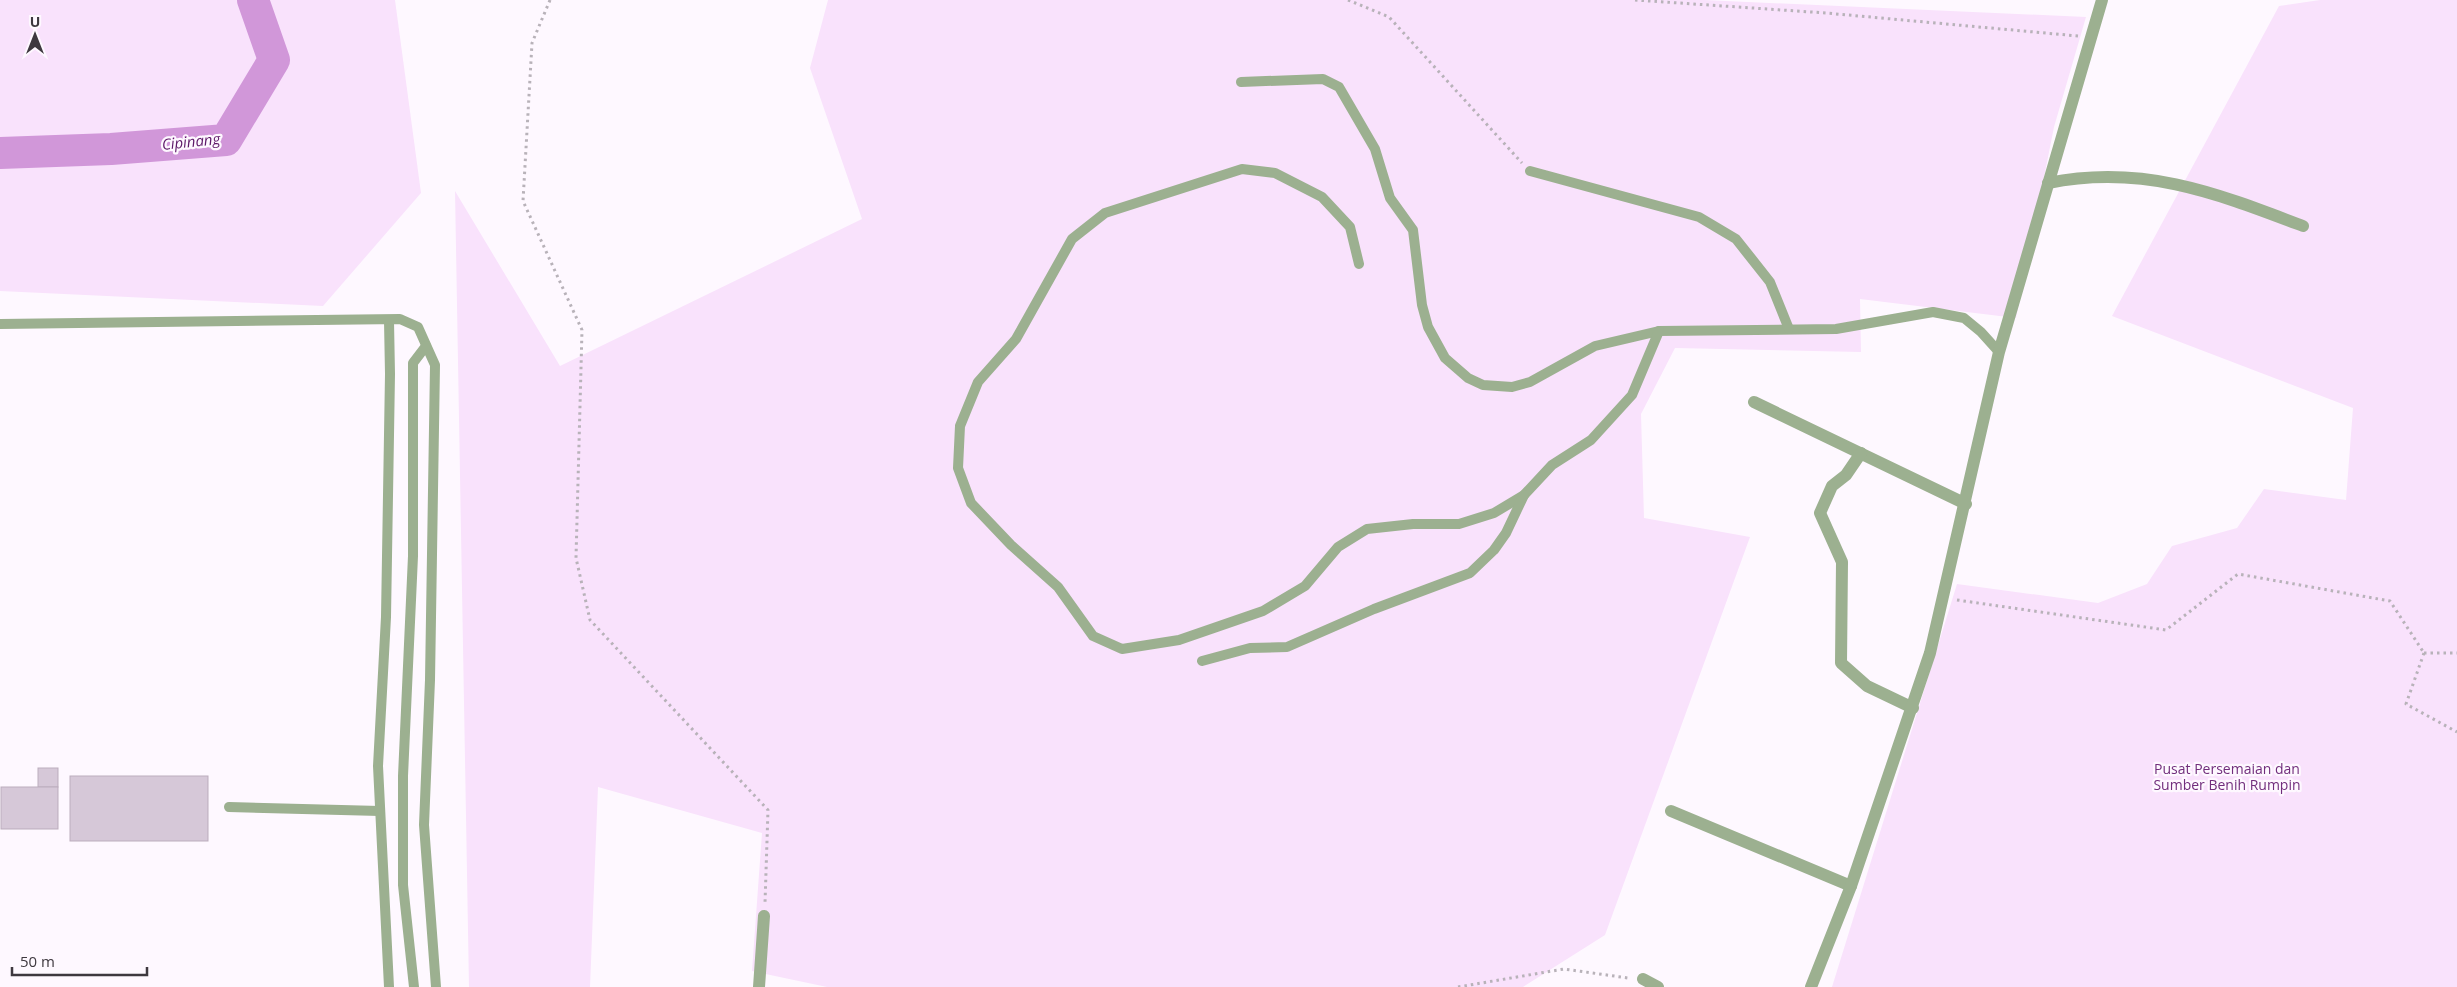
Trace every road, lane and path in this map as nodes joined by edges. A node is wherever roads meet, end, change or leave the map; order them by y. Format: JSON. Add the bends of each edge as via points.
{"nodes":[{"id":1,"x":550,"y":0,"type":"edge"},
{"id":2,"x":1348,"y":0,"type":"edge"},
{"id":3,"x":1635,"y":0,"type":"edge"},
{"id":4,"x":2102,"y":0,"type":"edge"},
{"id":5,"x":2090,"y":37,"type":"junction"},
{"id":6,"x":1241,"y":82,"type":"dead end"},
{"id":7,"x":1530,"y":171,"type":"joint"},
{"id":8,"x":2048,"y":183,"type":"junction"},
{"id":9,"x":2304,"y":226,"type":"dead end"},
{"id":10,"x":1359,"y":264,"type":"dead end"},
{"id":11,"x":388,"y":321,"type":"junction"},
{"id":12,"x":0,"y":324,"type":"edge"},
{"id":13,"x":1788,"y":329,"type":"junction"},
{"id":14,"x":1659,"y":331,"type":"junction"},
{"id":15,"x":426,"y":346,"type":"junction"},
{"id":16,"x":1999,"y":352,"type":"junction"},
{"id":17,"x":1754,"y":402,"type":"dead end"},
{"id":18,"x":1861,"y":453,"type":"junction"},
{"id":19,"x":1524,"y":494,"type":"junction"},
{"id":20,"x":1966,"y":504,"type":"junction"},
{"id":21,"x":1944,"y":598,"type":"junction"},
{"id":22,"x":2457,"y":653,"type":"edge"},
{"id":23,"x":2424,"y":654,"type":"junction"},
{"id":24,"x":1202,"y":661,"type":"dead end"},
{"id":25,"x":1912,"y":708,"type":"junction"},
{"id":26,"x":2457,"y":732,"type":"edge"},
{"id":27,"x":229,"y":807,"type":"dead end"},
{"id":28,"x":380,"y":811,"type":"junction"},
{"id":29,"x":1671,"y":811,"type":"dead end"},
{"id":30,"x":1851,"y":886,"type":"junction"},
{"id":31,"x":764,"y":916,"type":"joint"},
{"id":32,"x":1643,"y":980,"type":"joint"},
{"id":33,"x":389,"y":987,"type":"edge"},
{"id":34,"x":414,"y":987,"type":"edge"},
{"id":35,"x":436,"y":987,"type":"edge"},
{"id":36,"x":759,"y":987,"type":"edge"},
{"id":37,"x":1458,"y":987,"type":"edge"},
{"id":38,"x":1658,"y":987,"type":"edge"},
{"id":39,"x":1811,"y":987,"type":"edge"}],
"edges":[{"from":1,"to":31,"type":"path","via":[[532,43],[523,201],[582,330],[576,558],[590,620],[768,810]]},
{"from":2,"to":7,"type":"path","via":[[1389,17]]},
{"from":3,"to":5,"type":"path","via":[[1826,13]]},
{"from":4,"to":5,"type":"street"},
{"from":5,"to":8,"type":"street"},
{"from":6,"to":14,"type":"lane","via":[[1323,79],[1339,87],[1376,148],[1390,198],[1413,230],[1422,305],[1428,327],[1445,358],[1468,378],[1483,386],[1512,387],[1530,382],[1595,346]]},
{"from":7,"to":13,"type":"lane","via":[[1698,217],[1736,239],[1770,282]]},
{"from":8,"to":9,"type":"street","via":[[2077,178],[2121,177],[2171,182],[2237,201]]},
{"from":8,"to":16,"type":"street"},
{"from":10,"to":19,"type":"lane","via":[[1350,227],[1322,197],[1275,173],[1242,169],[1105,213],[1072,239],[1016,338],[978,382],[960,426],[958,468],[971,504],[1058,588],[1093,636],[1122,649],[1179,640],[1263,611],[1305,586],[1338,546],[1367,529],[1412,524],[1458,524],[1494,513]]},
{"from":11,"to":12,"type":"lane"},
{"from":11,"to":15,"type":"lane","via":[[400,319],[418,327]]},
{"from":11,"to":28,"type":"lane","via":[[390,374],[386,607],[378,766]]},
{"from":13,"to":14,"type":"lane"},
{"from":13,"to":16,"type":"lane","via":[[1836,329],[1933,312],[1964,318]]},
{"from":14,"to":19,"type":"lane","via":[[1632,395],[1591,440],[1552,465]]},
{"from":15,"to":34,"type":"lane","via":[[413,363],[413,556],[403,776],[403,885]]},
{"from":15,"to":35,"type":"lane","via":[[434,365],[430,680],[424,825]]},
{"from":16,"to":20,"type":"street"},
{"from":17,"to":18,"type":"street"},
{"from":18,"to":20,"type":"street"},
{"from":18,"to":25,"type":"street","via":[[1846,475],[1832,486],[1820,513],[1842,562],[1841,663],[1867,686]]},
{"from":19,"to":24,"type":"lane","via":[[1506,533],[1470,573],[1374,609],[1287,647],[1250,648]]},
{"from":20,"to":21,"type":"street"},
{"from":21,"to":23,"type":"path","via":[[2166,630],[2238,574],[2390,601]]},
{"from":21,"to":25,"type":"street"},
{"from":22,"to":23,"type":"path"},
{"from":23,"to":26,"type":"path","via":[[2406,704]]},
{"from":25,"to":30,"type":"street"},
{"from":27,"to":28,"type":"lane"},
{"from":28,"to":33,"type":"lane"},
{"from":29,"to":30,"type":"street"},
{"from":30,"to":39,"type":"street"},
{"from":31,"to":36,"type":"street"},
{"from":32,"to":37,"type":"path","via":[[1564,969]]},
{"from":32,"to":38,"type":"street"}]}
